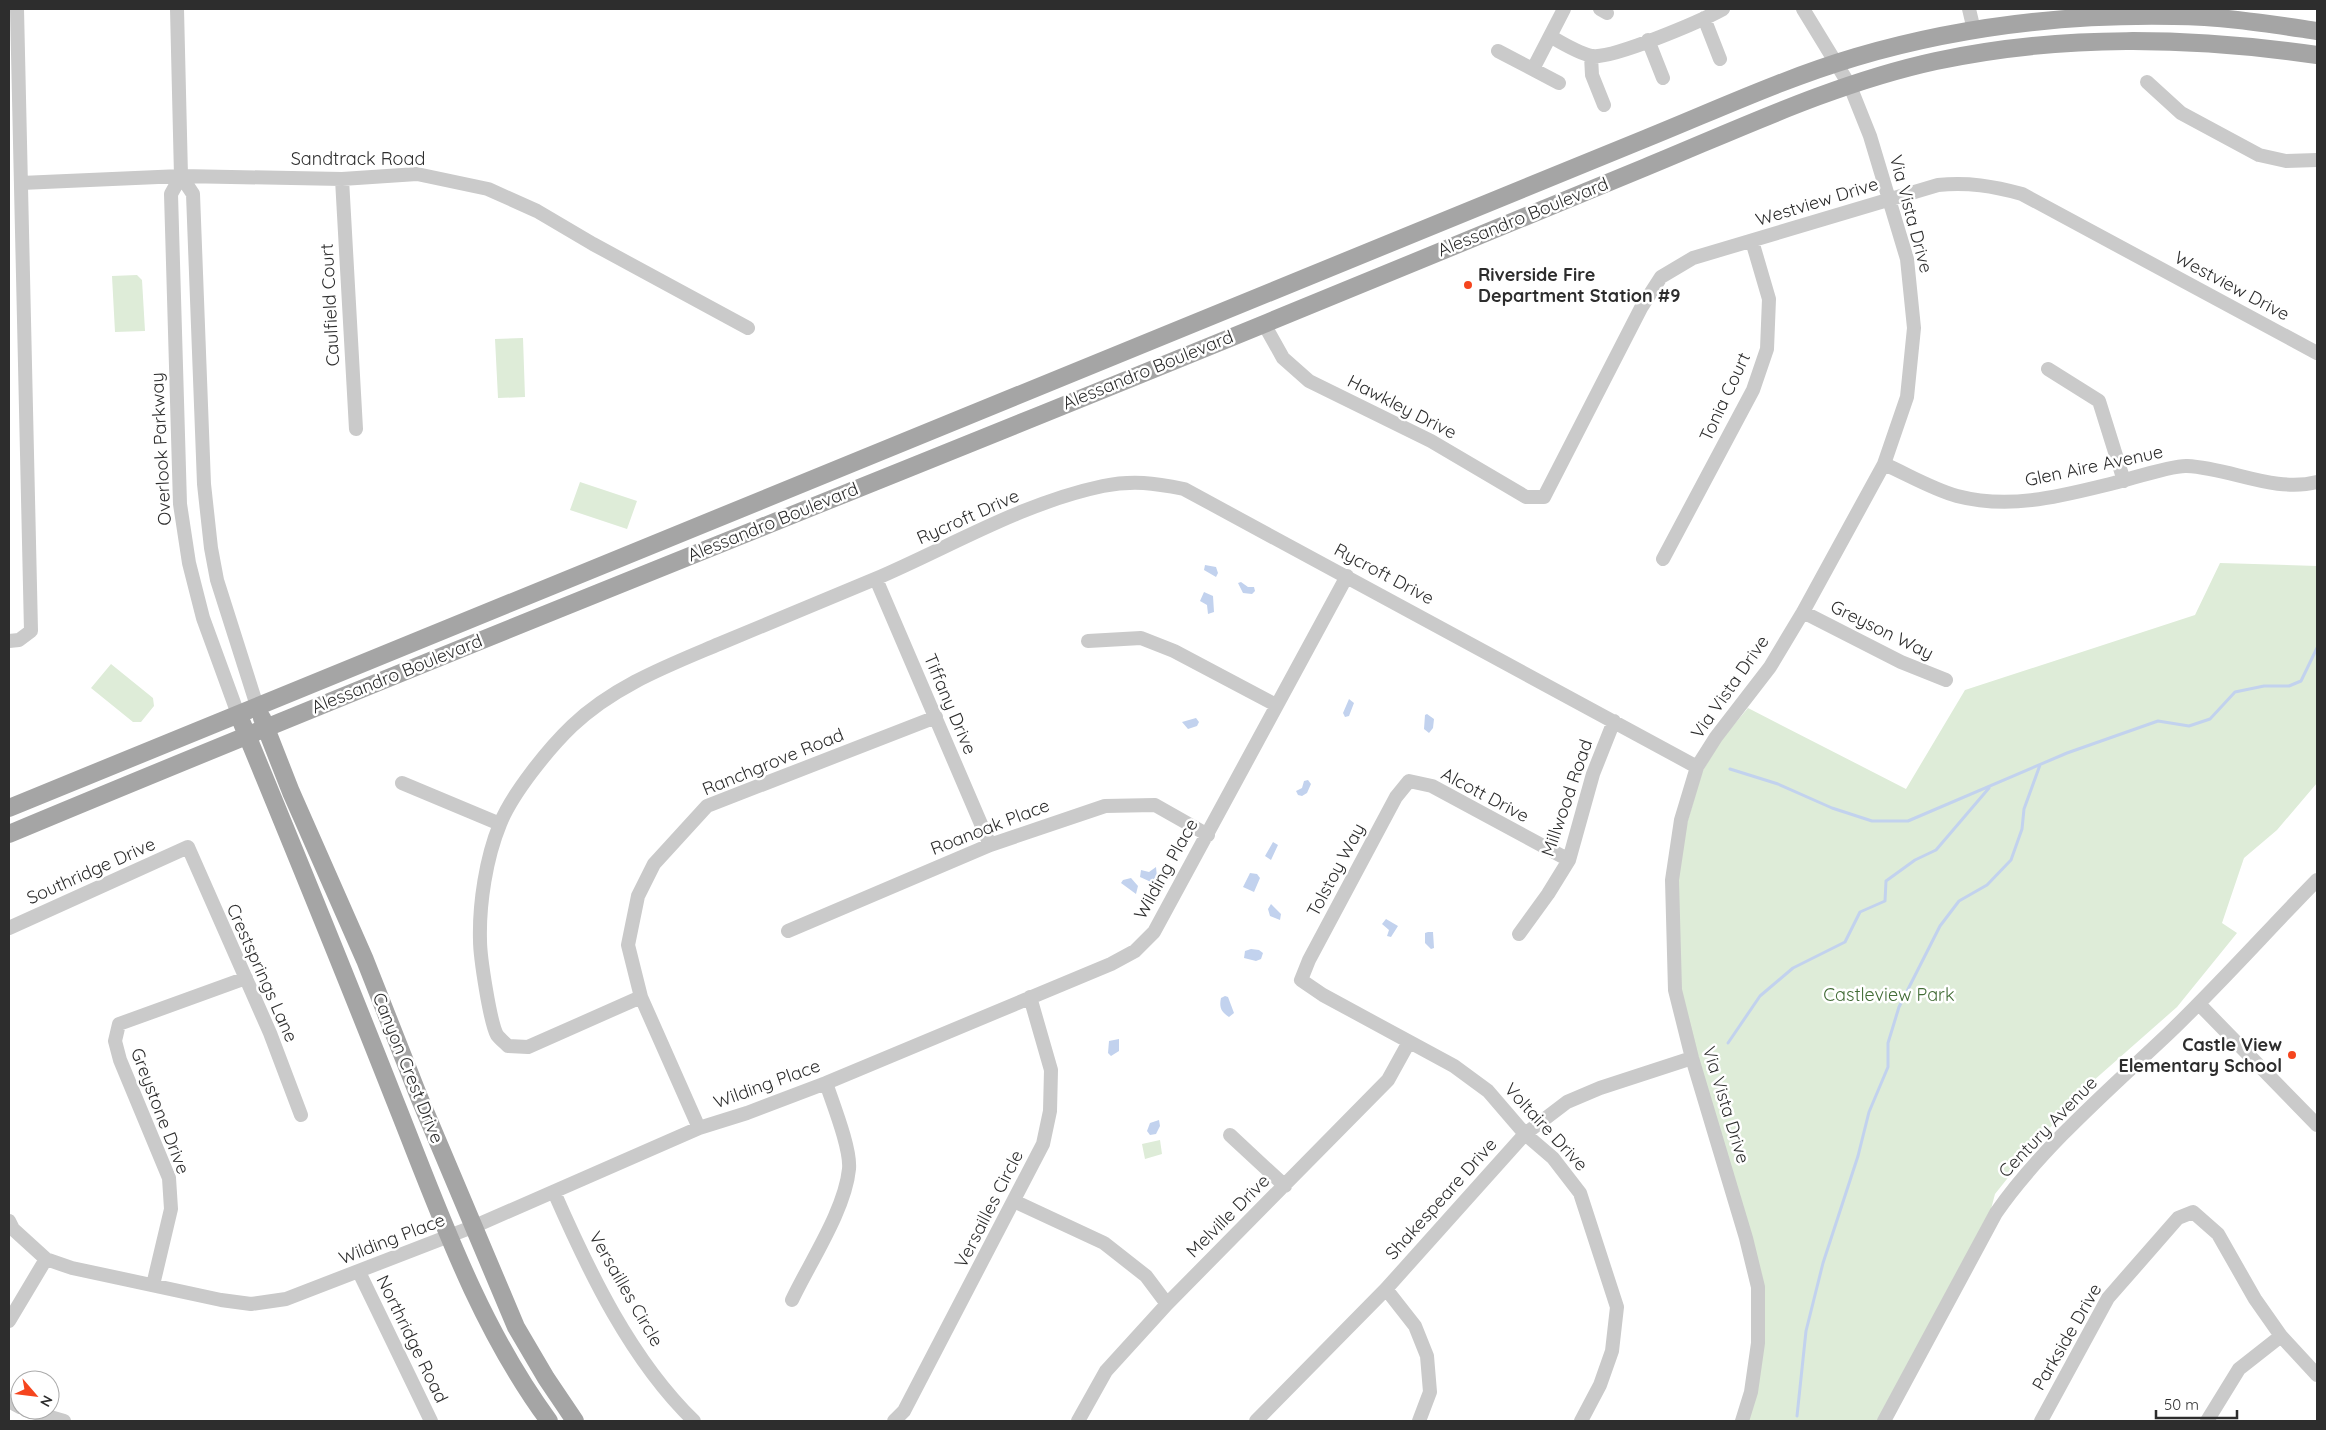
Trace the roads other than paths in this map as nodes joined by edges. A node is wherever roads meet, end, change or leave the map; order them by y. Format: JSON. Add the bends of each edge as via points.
{"nodes":[{"id":1,"x":17,"y":9,"type":"edge"},
{"id":2,"x":177,"y":9,"type":"edge"},
{"id":3,"x":1564,"y":9,"type":"edge"},
{"id":4,"x":1722,"y":9,"type":"edge"},
{"id":5,"x":1803,"y":9,"type":"edge"},
{"id":6,"x":1969,"y":9,"type":"edge"},
{"id":7,"x":1704,"y":18,"type":"junction"},
{"id":8,"x":1974,"y":30,"type":"junction"},
{"id":9,"x":2317,"y":31,"type":"edge"},
{"id":10,"x":1550,"y":36,"type":"junction"},
{"id":11,"x":1648,"y":40,"type":"junction"},
{"id":12,"x":1498,"y":51,"type":"dead end"},
{"id":13,"x":2317,"y":55,"type":"edge"},
{"id":14,"x":1591,"y":56,"type":"junction"},
{"id":15,"x":1720,"y":60,"type":"dead end"},
{"id":16,"x":1837,"y":63,"type":"junction"},
{"id":17,"x":1533,"y":69,"type":"junction"},
{"id":18,"x":1663,"y":78,"type":"dead end"},
{"id":19,"x":2146,"y":82,"type":"dead end"},
{"id":20,"x":1559,"y":83,"type":"dead end"},
{"id":21,"x":1850,"y":86,"type":"junction"},
{"id":22,"x":1604,"y":105,"type":"dead end"},
{"id":23,"x":2317,"y":160,"type":"edge"},
{"id":24,"x":181,"y":176,"type":"junction"},
{"id":25,"x":342,"y":179,"type":"junction"},
{"id":26,"x":21,"y":184,"type":"junction"},
{"id":27,"x":1890,"y":198,"type":"junction"},
{"id":28,"x":1752,"y":241,"type":"junction"},
{"id":29,"x":1264,"y":324,"type":"junction"},
{"id":30,"x":748,"y":328,"type":"dead end"},
{"id":31,"x":2317,"y":353,"type":"edge"},
{"id":32,"x":2048,"y":369,"type":"dead end"},
{"id":33,"x":356,"y":429,"type":"dead end"},
{"id":34,"x":1884,"y":464,"type":"junction"},
{"id":35,"x":2124,"y":481,"type":"junction"},
{"id":36,"x":2317,"y":482,"type":"edge"},
{"id":37,"x":1544,"y":497,"type":"joint"},
{"id":38,"x":1663,"y":559,"type":"dead end"},
{"id":39,"x":1347,"y":576,"type":"junction"},
{"id":40,"x":876,"y":578,"type":"junction"},
{"id":41,"x":1803,"y":612,"type":"junction"},
{"id":42,"x":9,"y":641,"type":"edge"},
{"id":43,"x":1088,"y":641,"type":"dead end"},
{"id":44,"x":1946,"y":680,"type":"dead end"},
{"id":45,"x":1276,"y":705,"type":"junction"},
{"id":46,"x":257,"y":706,"type":"junction"},
{"id":47,"x":238,"y":714,"type":"junction"},
{"id":48,"x":936,"y":717,"type":"junction"},
{"id":49,"x":1614,"y":722,"type":"junction"},
{"id":50,"x":265,"y":728,"type":"junction"},
{"id":51,"x":246,"y":734,"type":"junction"},
{"id":52,"x":1697,"y":767,"type":"junction"},
{"id":53,"x":1409,"y":781,"type":"joint"},
{"id":54,"x":402,"y":783,"type":"dead end"},
{"id":55,"x":9,"y":808,"type":"edge"},
{"id":56,"x":500,"y":824,"type":"junction"},
{"id":57,"x":9,"y":834,"type":"edge"},
{"id":58,"x":1208,"y":835,"type":"junction"},
{"id":59,"x":990,"y":845,"type":"junction"},
{"id":60,"x":188,"y":848,"type":"joint"},
{"id":61,"x":1568,"y":860,"type":"junction"},
{"id":62,"x":2317,"y":880,"type":"edge"},
{"id":63,"x":9,"y":928,"type":"edge"},
{"id":64,"x":788,"y":931,"type":"dead end"},
{"id":65,"x":1518,"y":934,"type":"dead end"},
{"id":66,"x":246,"y":978,"type":"junction"},
{"id":67,"x":1301,"y":980,"type":"joint"},
{"id":68,"x":641,"y":998,"type":"junction"},
{"id":69,"x":1030,"y":998,"type":"junction"},
{"id":70,"x":2199,"y":1004,"type":"junction"},
{"id":71,"x":1409,"y":1042,"type":"junction"},
{"id":72,"x":1692,"y":1058,"type":"junction"},
{"id":73,"x":826,"y":1083,"type":"junction"},
{"id":74,"x":301,"y":1115,"type":"dead end"},
{"id":75,"x":2317,"y":1125,"type":"edge"},
{"id":76,"x":699,"y":1128,"type":"junction"},
{"id":77,"x":1525,"y":1134,"type":"junction"},
{"id":78,"x":1230,"y":1136,"type":"dead end"},
{"id":79,"x":1285,"y":1186,"type":"junction"},
{"id":80,"x":554,"y":1192,"type":"junction"},
{"id":81,"x":1014,"y":1201,"type":"junction"},
{"id":82,"x":9,"y":1221,"type":"edge"},
{"id":83,"x":475,"y":1226,"type":"junction"},
{"id":84,"x":449,"y":1237,"type":"junction"},
{"id":85,"x":46,"y":1259,"type":"junction"},
{"id":86,"x":359,"y":1272,"type":"junction"},
{"id":87,"x":154,"y":1285,"type":"junction"},
{"id":88,"x":1386,"y":1289,"type":"junction"},
{"id":89,"x":792,"y":1300,"type":"dead end"},
{"id":90,"x":1167,"y":1304,"type":"junction"},
{"id":91,"x":9,"y":1321,"type":"edge"},
{"id":92,"x":2281,"y":1336,"type":"junction"},
{"id":93,"x":2317,"y":1375,"type":"edge"},
{"id":94,"x":432,"y":1421,"type":"edge"},
{"id":95,"x":549,"y":1421,"type":"edge"},
{"id":96,"x":576,"y":1421,"type":"edge"},
{"id":97,"x":694,"y":1421,"type":"edge"},
{"id":98,"x":894,"y":1421,"type":"edge"},
{"id":99,"x":1078,"y":1421,"type":"edge"},
{"id":100,"x":1256,"y":1421,"type":"edge"},
{"id":101,"x":1419,"y":1421,"type":"edge"},
{"id":102,"x":1581,"y":1421,"type":"edge"},
{"id":103,"x":1742,"y":1421,"type":"edge"},
{"id":104,"x":1884,"y":1421,"type":"edge"},
{"id":105,"x":2041,"y":1421,"type":"edge"},
{"id":106,"x":2208,"y":1421,"type":"edge"}],
"edges":[{"from":1,"to":26,"type":"street"},
{"from":2,"to":24,"type":"street","name":"Overlook Parkway"},
{"from":3,"to":10,"type":"street"},
{"from":4,"to":7,"type":"street"},
{"from":5,"to":16,"type":"street","name":"Via Vista Drive"},
{"from":6,"to":8,"type":"street"},
{"from":7,"to":11,"type":"street"},
{"from":7,"to":15,"type":"street"},
{"from":8,"to":9,"type":"main road","name":"Alessandro Boulevard","via":[[2080,18],[2175,16],[2251,21]]},
{"from":8,"to":16,"type":"main road","name":"Alessandro Boulevard","via":[[1901,45]]},
{"from":10,"to":14,"type":"street"},
{"from":10,"to":17,"type":"street"},
{"from":11,"to":14,"type":"street","via":[[1610,54]]},
{"from":11,"to":18,"type":"street"},
{"from":12,"to":17,"type":"street"},
{"from":13,"to":21,"type":"main road","name":"Alessandro Boulevard","via":[[2249,45],[2179,40],[2086,41],[1936,61]]},
{"from":14,"to":22,"type":"street","via":[[1592,75]]},
{"from":16,"to":21,"type":"street","name":"Via Vista Drive"},
{"from":16,"to":46,"type":"main road","name":"Alessandro Boulevard"},
{"from":17,"to":20,"type":"street"},
{"from":19,"to":23,"type":"street","via":[[2181,113],[2259,155],[2286,161]]},
{"from":21,"to":27,"type":"street","name":"Via Vista Drive"},
{"from":21,"to":29,"type":"main road","name":"Alessandro Boulevard","via":[[1714,137]]},
{"from":24,"to":25,"type":"street","name":"Sandtrack Road"},
{"from":24,"to":26,"type":"street","name":"Sandtrack Road"},
{"from":24,"to":46,"type":"street","name":"Overlook Parkway","via":[[193,194],[204,484],[211,548],[222,598]]},
{"from":24,"to":47,"type":"street","name":"Overlook Parkway","via":[[171,194],[180,504],[189,563],[203,618]]},
{"from":25,"to":30,"type":"street","name":"Sandtrack Road","via":[[417,174],[488,189],[537,211]]},
{"from":25,"to":33,"type":"street","name":"Caulfield Court"},
{"from":26,"to":42,"type":"street","via":[[32,631],[19,640]]},
{"from":27,"to":28,"type":"street","name":"Westview Drive"},
{"from":27,"to":31,"type":"street","name":"Westview Drive","via":[[1938,185],[1963,183],[1995,186],[2022,194]]},
{"from":27,"to":34,"type":"street","name":"Via Vista Drive","via":[[1907,259],[1914,328],[1907,398]]},
{"from":28,"to":37,"type":"street","name":"Westview Drive","via":[[1693,258],[1661,277],[1641,308]]},
{"from":28,"to":38,"type":"street","name":"Tonia Court","via":[[1769,299],[1767,349],[1753,390]]},
{"from":29,"to":37,"type":"street","name":"Hawkley Drive","via":[[1283,358],[1309,382],[1431,441],[1526,497]]},
{"from":29,"to":50,"type":"main road","name":"Alessandro Boulevard"},
{"from":32,"to":35,"type":"street","via":[[2099,401]]},
{"from":34,"to":35,"type":"street","name":"Glen Aire Avenue","via":[[1956,495],[2004,503],[2059,496]]},
{"from":34,"to":41,"type":"street","name":"Via Vista Drive"},
{"from":35,"to":36,"type":"street","name":"Glen Aire Avenue","via":[[2185,466],[2301,486]]},
{"from":39,"to":40,"type":"street","name":"Rycroft Drive","via":[[1184,489],[1144,481],[1103,486],[1061,498],[1002,520]]},
{"from":39,"to":45,"type":"street","name":"Wilding Place"},
{"from":39,"to":49,"type":"street","name":"Rycroft Drive"},
{"from":40,"to":48,"type":"street","name":"Tiffany Drive"},
{"from":40,"to":56,"type":"street","name":"Rycroft Drive","via":[[619,688],[549,749]]},
{"from":41,"to":44,"type":"street","name":"Greyson Way","via":[[1901,662]]},
{"from":41,"to":52,"type":"street","name":"Via Vista Drive","via":[[1770,667]]},
{"from":43,"to":45,"type":"street","via":[[1142,638],[1174,651]]},
{"from":45,"to":58,"type":"street","name":"Wilding Place"},
{"from":46,"to":47,"type":"main road","name":"Alessandro Boulevard"},
{"from":46,"to":50,"type":"main road","name":"Canyon Crest Drive"},
{"from":47,"to":51,"type":"main road","name":"Canyon Crest Drive"},
{"from":47,"to":55,"type":"main road","name":"Alessandro Boulevard"},
{"from":48,"to":59,"type":"street","name":"Tiffany Drive"},
{"from":48,"to":68,"type":"street","name":"Ranchgrove Road","via":[[707,806],[654,864],[638,896],[628,945]]},
{"from":49,"to":52,"type":"street","name":"Rycroft Drive"},
{"from":49,"to":61,"type":"street","name":"Millwood Road","via":[[1594,774]]},
{"from":50,"to":51,"type":"main road","name":"Alessandro Boulevard"},
{"from":50,"to":83,"type":"main road","name":"Canyon Crest Drive"},
{"from":51,"to":57,"type":"main road","name":"Alessandro Boulevard"},
{"from":51,"to":84,"type":"main road","name":"Canyon Crest Drive","via":[[304,870]]},
{"from":52,"to":72,"type":"street","name":"Via Vista Drive","via":[[1681,820],[1672,880],[1675,990]]},
{"from":53,"to":61,"type":"street","name":"Alcott Drive","via":[[1432,786]]},
{"from":53,"to":67,"type":"street","name":"Tolstoy Way","via":[[1396,798]]},
{"from":54,"to":56,"type":"street"},
{"from":56,"to":68,"type":"street","name":"Rycroft Drive","via":[[483,887],[480,916],[480,954],[497,1035],[508,1046],[528,1047]]},
{"from":58,"to":59,"type":"street","name":"Roanoak Place","via":[[1155,805],[1105,806]]},
{"from":58,"to":69,"type":"street","name":"Wilding Place","via":[[1154,932],[1135,952]]},
{"from":59,"to":64,"type":"street","name":"Roanoak Place"},
{"from":60,"to":63,"type":"street","name":"Southridge Drive"},
{"from":60,"to":66,"type":"street","name":"Crestsprings Lane"},
{"from":61,"to":65,"type":"street","name":"Millwood Road"},
{"from":62,"to":70,"type":"street","name":"Century Avenue"},
{"from":66,"to":74,"type":"street","name":"Crestsprings Lane"},
{"from":66,"to":87,"type":"street","name":"Greystone Drive","via":[[119,1024],[115,1041],[120,1060],[168,1178],[171,1209]]},
{"from":67,"to":71,"type":"street","name":"Voltaire Drive"},
{"from":68,"to":76,"type":"street","name":"Ranchgrove Road"},
{"from":69,"to":73,"type":"street","name":"Wilding Place"},
{"from":69,"to":81,"type":"street","name":"Versailles Circle","via":[[1051,1070],[1050,1111],[1043,1144]]},
{"from":70,"to":75,"type":"street"},
{"from":70,"to":104,"type":"street","name":"Century Avenue","via":[[2012,1190],[1996,1213]]},
{"from":71,"to":77,"type":"street","name":"Voltaire Drive","via":[[1454,1066],[1488,1091]]},
{"from":71,"to":79,"type":"street","name":"Melville Drive","via":[[1388,1080]]},
{"from":72,"to":77,"type":"street","name":"Shakespeare Drive","via":[[1567,1102]]},
{"from":72,"to":103,"type":"street","name":"Via Vista Drive","via":[[1758,1287],[1758,1343],[1751,1392]]},
{"from":73,"to":76,"type":"street","name":"Wilding Place"},
{"from":73,"to":89,"type":"street","via":[[849,1168],[840,1203]]},
{"from":76,"to":80,"type":"street","name":"Wilding Place"},
{"from":77,"to":88,"type":"street","name":"Shakespeare Drive"},
{"from":77,"to":102,"type":"street","name":"Voltaire Drive","via":[[1553,1158],[1580,1193],[1616,1307],[1612,1351],[1600,1385]]},
{"from":78,"to":79,"type":"street"},
{"from":79,"to":90,"type":"street","name":"Melville Drive"},
{"from":80,"to":83,"type":"street","name":"Wilding Place"},
{"from":80,"to":97,"type":"street","name":"Versailles Circle","via":[[582,1255],[627,1336]]},
{"from":81,"to":90,"type":"street","via":[[1104,1243],[1146,1276]]},
{"from":81,"to":98,"type":"street","name":"Versailles Circle","via":[[904,1410]]},
{"from":82,"to":85,"type":"street","name":"Wilding Place","via":[[12,1230]]},
{"from":83,"to":84,"type":"street","name":"Wilding Place"},
{"from":83,"to":96,"type":"main road","name":"Canyon Crest Drive","via":[[516,1327]]},
{"from":84,"to":86,"type":"street","name":"Wilding Place"},
{"from":84,"to":95,"type":"main road","name":"Canyon Crest Drive","via":[[485,1319],[526,1390]]},
{"from":85,"to":87,"type":"street","name":"Wilding Place","via":[[72,1268]]},
{"from":85,"to":91,"type":"street"},
{"from":86,"to":87,"type":"street","name":"Wilding Place","via":[[286,1299],[251,1304]]},
{"from":86,"to":94,"type":"street","name":"Northridge Road"},
{"from":88,"to":100,"type":"street","name":"Shakespeare Drive"},
{"from":88,"to":101,"type":"street","via":[[1415,1326],[1427,1356],[1430,1392]]},
{"from":90,"to":99,"type":"street","name":"Melville Drive","via":[[1106,1371]]},
{"from":92,"to":93,"type":"street"},
{"from":92,"to":105,"type":"street","name":"Parkside Drive","via":[[2255,1299],[2218,1234],[2193,1212],[2178,1218],[2108,1298]]},
{"from":92,"to":106,"type":"street","via":[[2239,1369]]}]}
